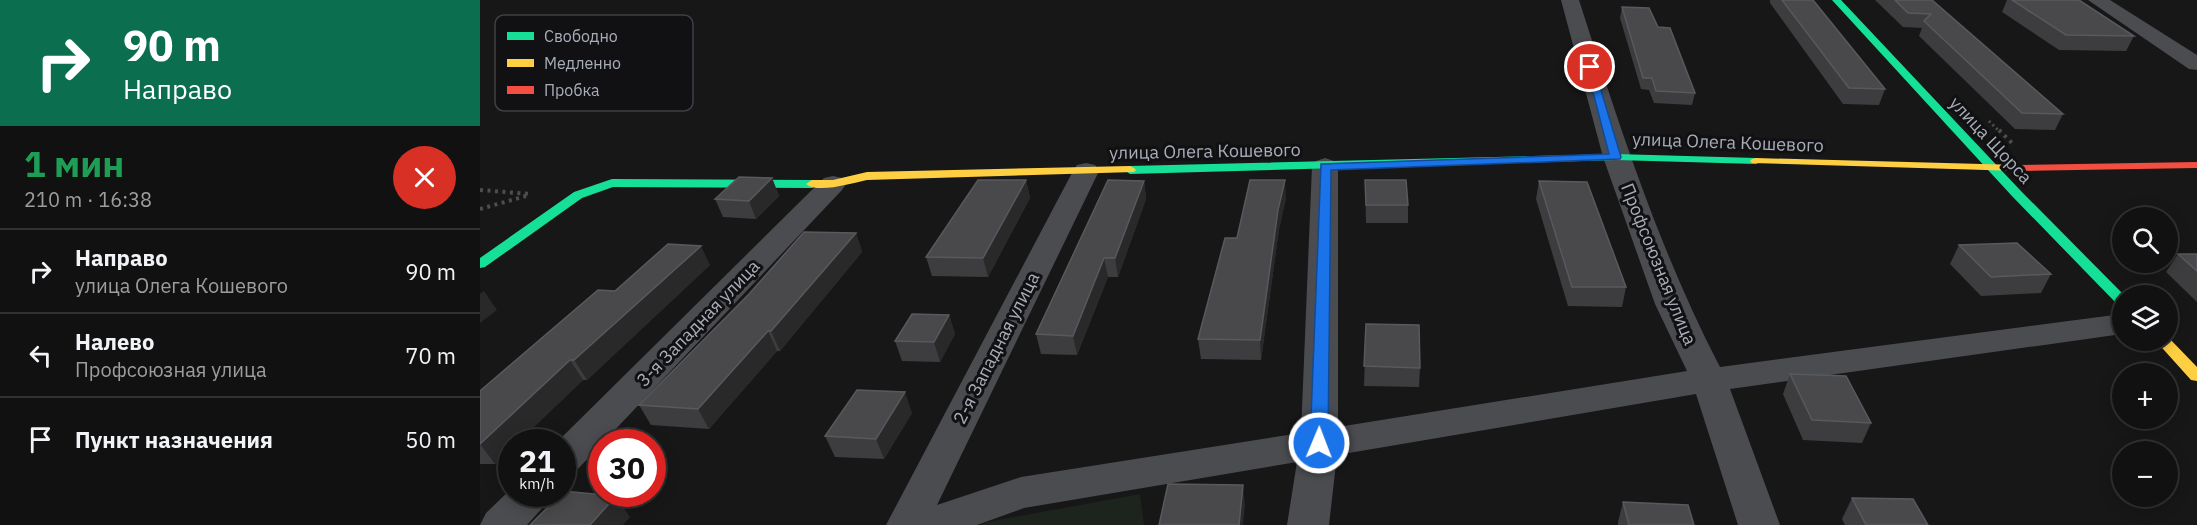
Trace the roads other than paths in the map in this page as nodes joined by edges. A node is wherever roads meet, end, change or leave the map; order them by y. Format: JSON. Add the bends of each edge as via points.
{"nodes":[{"id":1,"x":1570,"y":0,"type":"edge"},
{"id":2,"x":1836,"y":0,"type":"edge"},
{"id":3,"x":2097,"y":0,"type":"edge"},
{"id":4,"x":2197,"y":64,"type":"edge"},
{"id":5,"x":1616,"y":157,"type":"junction"},
{"id":6,"x":2197,"y":165,"type":"edge"},
{"id":7,"x":1325,"y":166,"type":"junction"},
{"id":8,"x":1992,"y":168,"type":"junction"},
{"id":9,"x":1086,"y":171,"type":"junction"},
{"id":10,"x":833,"y":184,"type":"junction"},
{"id":11,"x":480,"y":264,"type":"edge"},
{"id":12,"x":2112,"y":291,"type":"edge"},
{"id":13,"x":2112,"y":325,"type":"edge"},
{"id":14,"x":2173,"y":351,"type":"edge"},
{"id":15,"x":2197,"y":376,"type":"edge"},
{"id":16,"x":1709,"y":380,"type":"junction"},
{"id":17,"x":1319,"y":443,"type":"junction"},
{"id":18,"x":576,"y":447,"type":"edge"},
{"id":19,"x":518,"y":507,"type":"edge"},
{"id":20,"x":501,"y":525,"type":"edge"},
{"id":21,"x":907,"y":525,"type":"edge"},
{"id":22,"x":929,"y":525,"type":"edge"},
{"id":23,"x":1308,"y":525,"type":"edge"},
{"id":24,"x":1759,"y":525,"type":"edge"}],
"edges":[{"from":1,"to":5,"type":"street","name":"Профсоюзная улица"},
{"from":2,"to":8,"type":"street","name":"улица Щорса"},
{"from":3,"to":4,"type":"street"},
{"from":5,"to":7,"type":"street","name":"улица Олега Кошевого"},
{"from":5,"to":8,"type":"street","name":"улица Олега Кошевого"},
{"from":5,"to":16,"type":"street","name":"Профсоюзная улица","via":[[1671,304]]},
{"from":6,"to":8,"type":"street","name":"улица Олега Кошевого"},
{"from":7,"to":9,"type":"street","name":"улица Олега Кошевого"},
{"from":7,"to":17,"type":"street"},
{"from":8,"to":12,"type":"street","name":"улица Щорса"},
{"from":9,"to":10,"type":"street","name":"улица Олега Кошевого","via":[[867,176]]},
{"from":9,"to":21,"type":"street","name":"2-я Западная улица"},
{"from":10,"to":11,"type":"street","name":"улица Олега Кошевого","via":[[612,183],[578,195]]},
{"from":10,"to":18,"type":"street","name":"3-я Западная улица"},
{"from":13,"to":16,"type":"street"},
{"from":14,"to":15,"type":"street"},
{"from":16,"to":17,"type":"street"},
{"from":16,"to":24,"type":"street","name":"Профсоюзная улица"},
{"from":17,"to":22,"type":"street","via":[[1021,493]]},
{"from":17,"to":23,"type":"street"},
{"from":19,"to":20,"type":"street"}]}
